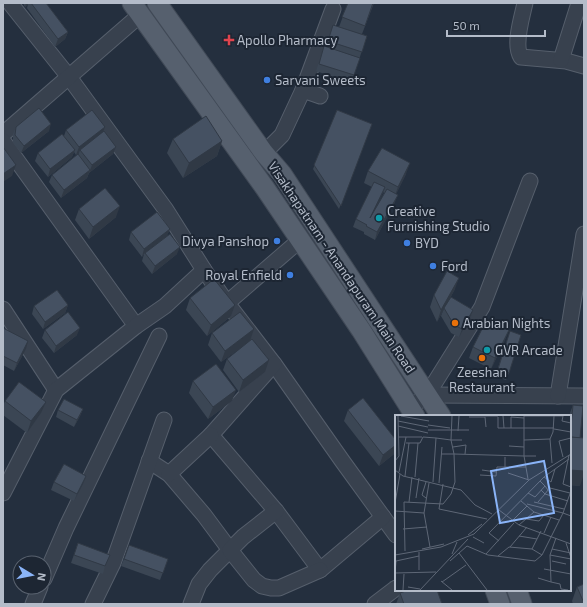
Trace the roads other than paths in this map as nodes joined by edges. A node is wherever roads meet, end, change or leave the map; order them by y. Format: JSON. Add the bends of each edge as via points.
{"nodes":[{"id":1,"x":10,"y":3,"type":"edge"},
{"id":2,"x":157,"y":3,"type":"edge"},
{"id":3,"x":525,"y":3,"type":"edge"},
{"id":4,"x":579,"y":3,"type":"edge"},
{"id":5,"x":136,"y":9,"type":"edge"},
{"id":6,"x":333,"y":9,"type":"dead end"},
{"id":7,"x":561,"y":60,"type":"junction"},
{"id":8,"x":584,"y":66,"type":"edge"},
{"id":9,"x":69,"y":76,"type":"junction"},
{"id":10,"x":303,"y":90,"type":"junction"},
{"id":11,"x":320,"y":96,"type":"dead end"},
{"id":12,"x":3,"y":134,"type":"edge"},
{"id":13,"x":3,"y":141,"type":"edge"},
{"id":14,"x":264,"y":153,"type":"junction"},
{"id":15,"x":530,"y":181,"type":"dead end"},
{"id":16,"x":584,"y":234,"type":"edge"},
{"id":17,"x":300,"y":240,"type":"junction"},
{"id":18,"x":204,"y":270,"type":"junction"},
{"id":19,"x":227,"y":303,"type":"junction"},
{"id":20,"x":3,"y":309,"type":"edge"},
{"id":21,"x":136,"y":326,"type":"junction"},
{"id":22,"x":160,"y":336,"type":"dead end"},
{"id":23,"x":274,"y":364,"type":"junction"},
{"id":24,"x":56,"y":390,"type":"junction"},
{"id":25,"x":428,"y":395,"type":"junction"},
{"id":26,"x":558,"y":396,"type":"junction"},
{"id":27,"x":584,"y":396,"type":"edge"},
{"id":28,"x":413,"y":412,"type":"edge"},
{"id":29,"x":440,"y":415,"type":"edge"},
{"id":30,"x":164,"y":420,"type":"dead end"},
{"id":31,"x":211,"y":434,"type":"junction"},
{"id":32,"x":149,"y":461,"type":"junction"},
{"id":33,"x":169,"y":474,"type":"junction"},
{"id":34,"x":3,"y":493,"type":"edge"},
{"id":35,"x":276,"y":512,"type":"junction"},
{"id":36,"x":383,"y":517,"type":"junction"},
{"id":37,"x":395,"y":534,"type":"edge"},
{"id":38,"x":230,"y":550,"type":"junction"},
{"id":39,"x":52,"y":560,"type":"edge"},
{"id":40,"x":320,"y":570,"type":"junction"},
{"id":41,"x":395,"y":589,"type":"edge"},
{"id":42,"x":495,"y":591,"type":"edge"},
{"id":43,"x":516,"y":591,"type":"edge"},
{"id":44,"x":93,"y":604,"type":"edge"},
{"id":45,"x":192,"y":604,"type":"edge"},
{"id":46,"x":375,"y":604,"type":"edge"},
{"id":47,"x":500,"y":604,"type":"edge"},
{"id":48,"x":522,"y":604,"type":"edge"}],
"edges":[{"from":1,"to":9,"type":"street"},
{"from":2,"to":14,"type":"main road","name":"Visakhapatnam - Anandapuram Main Road"},
{"from":3,"to":7,"type":"street","via":[[518,33],[521,57]]},
{"from":4,"to":7,"type":"street"},
{"from":5,"to":9,"type":"street"},
{"from":5,"to":17,"type":"main road","name":"Visakhapatnam - Anandapuram Main Road"},
{"from":6,"to":10,"type":"street"},
{"from":7,"to":8,"type":"street"},
{"from":9,"to":12,"type":"street"},
{"from":9,"to":18,"type":"street","via":[[166,210]]},
{"from":10,"to":11,"type":"street"},
{"from":10,"to":14,"type":"street","via":[[282,135]]},
{"from":13,"to":21,"type":"street"},
{"from":14,"to":25,"type":"main road","name":"Visakhapatnam - Anandapuram Main Road","via":[[282,174]]},
{"from":15,"to":25,"type":"street","via":[[482,307]]},
{"from":16,"to":26,"type":"street"},
{"from":17,"to":19,"type":"street"},
{"from":17,"to":28,"type":"main road","name":"Visakhapatnam - Anandapuram Main Road"},
{"from":18,"to":19,"type":"street"},
{"from":18,"to":21,"type":"street","via":[[165,306]]},
{"from":19,"to":23,"type":"street"},
{"from":20,"to":24,"type":"street"},
{"from":21,"to":24,"type":"street"},
{"from":22,"to":39,"type":"street"},
{"from":23,"to":31,"type":"street"},
{"from":23,"to":36,"type":"street"},
{"from":24,"to":34,"type":"street"},
{"from":25,"to":26,"type":"street"},
{"from":25,"to":28,"type":"street"},
{"from":25,"to":29,"type":"main road","name":"Visakhapatnam - Anandapuram Main Road"},
{"from":26,"to":27,"type":"street"},
{"from":30,"to":32,"type":"street"},
{"from":31,"to":33,"type":"street"},
{"from":31,"to":35,"type":"street"},
{"from":32,"to":33,"type":"street"},
{"from":32,"to":44,"type":"street","via":[[113,563]]},
{"from":33,"to":38,"type":"street"},
{"from":35,"to":38,"type":"street"},
{"from":35,"to":40,"type":"street"},
{"from":36,"to":37,"type":"street"},
{"from":36,"to":40,"type":"street"},
{"from":38,"to":40,"type":"street","via":[[254,580],[262,586],[271,588],[279,588]]},
{"from":38,"to":45,"type":"street","via":[[199,584]]},
{"from":41,"to":46,"type":"street"},
{"from":42,"to":47,"type":"main road"},
{"from":43,"to":48,"type":"main road"}]}
